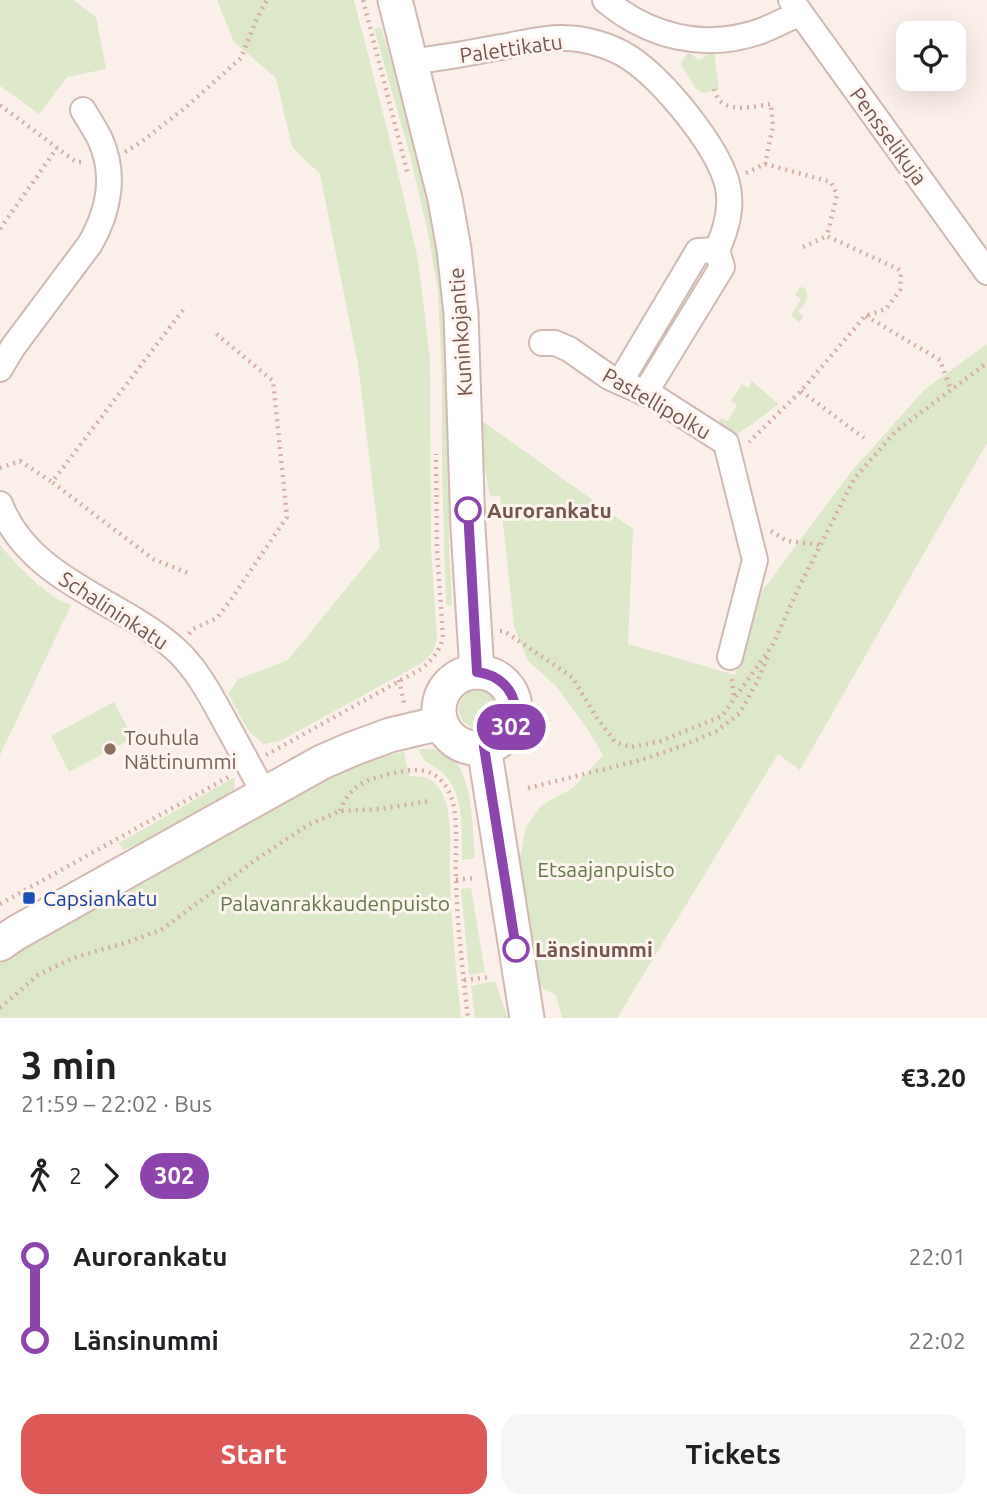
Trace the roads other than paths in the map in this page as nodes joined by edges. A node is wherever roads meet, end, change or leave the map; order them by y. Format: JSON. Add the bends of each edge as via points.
{"nodes":[{"id":1,"x":395,"y":0,"type":"edge"},
{"id":2,"x":605,"y":0,"type":"edge"},
{"id":3,"x":795,"y":6,"type":"edge"},
{"id":4,"x":635,"y":22,"type":"junction"},
{"id":5,"x":618,"y":52,"type":"junction"},
{"id":6,"x":411,"y":62,"type":"junction"},
{"id":7,"x":83,"y":110,"type":"dead end"},
{"id":8,"x":717,"y":250,"type":"junction"},
{"id":9,"x":987,"y":272,"type":"edge"},
{"id":10,"x":541,"y":343,"type":"dead end"},
{"id":11,"x":0,"y":369,"type":"edge"},
{"id":12,"x":620,"y":382,"type":"junction"},
{"id":13,"x":645,"y":393,"type":"junction"},
{"id":14,"x":0,"y":504,"type":"edge"},
{"id":15,"x":730,"y":657,"type":"dead end"},
{"id":16,"x":477,"y":672,"type":"junction"},
{"id":17,"x":441,"y":723,"type":"junction"},
{"id":18,"x":484,"y":747,"type":"junction"},
{"id":19,"x":256,"y":780,"type":"junction"},
{"id":20,"x":0,"y":944,"type":"edge"},
{"id":21,"x":527,"y":1018,"type":"edge"}],
"edges":[{"from":1,"to":6,"type":"main road","name":"Kuninkojantie"},
{"from":2,"to":4,"type":"street"},
{"from":3,"to":4,"type":"street","via":[[762,31],[719,39],[686,39]]},
{"from":3,"to":9,"type":"street","name":"Pensselikuja"},
{"from":4,"to":5,"type":"street"},
{"from":5,"to":6,"type":"street","name":"Palettikatu","via":[[564,38]]},
{"from":5,"to":8,"type":"street","name":"Palettikatu","via":[[648,72],[674,98],[715,157],[727,182],[729,216]]},
{"from":6,"to":16,"type":"main road","name":"Kuninkojantie","via":[[445,199],[461,313]]},
{"from":7,"to":11,"type":"street","via":[[100,139],[110,174],[100,228]]},
{"from":8,"to":12,"type":"street","via":[[698,251]]},
{"from":8,"to":13,"type":"street","name":"Palettikatu","via":[[722,267]]},
{"from":10,"to":12,"type":"street","name":"Pastellipolku","via":[[569,349]]},
{"from":12,"to":13,"type":"street","name":"Pastellipolku"},
{"from":13,"to":15,"type":"street","name":"Pastellipolku","via":[[726,443],[755,560]]},
{"from":14,"to":19,"type":"street","name":"Schalininkatu","via":[[11,527],[37,558],[176,650],[207,689]]},
{"from":16,"to":17,"type":"main road","via":[[466,673],[443,692]]},
{"from":16,"to":18,"type":"main road","via":[[505,683],[515,712],[508,732]]},
{"from":17,"to":18,"type":"main road","via":[[462,745]]},
{"from":17,"to":19,"type":"main road","via":[[390,735],[322,762]]},
{"from":18,"to":21,"type":"main road"},
{"from":19,"to":20,"type":"main road"}]}
